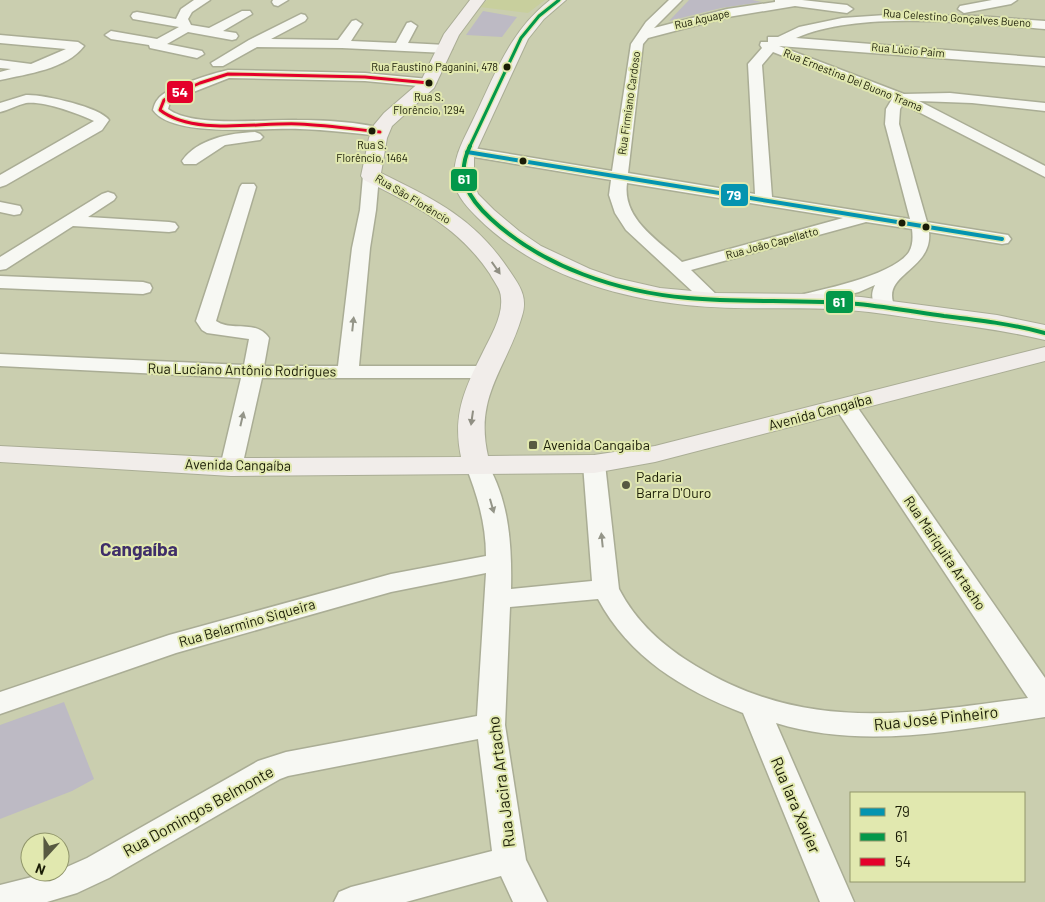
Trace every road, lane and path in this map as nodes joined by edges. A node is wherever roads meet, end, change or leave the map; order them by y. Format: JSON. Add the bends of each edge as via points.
{"nodes":[{"id":1,"x":204,"y":0,"type":"edge"},
{"id":2,"x":476,"y":0,"type":"edge"},
{"id":3,"x":559,"y":0,"type":"edge"},
{"id":4,"x":676,"y":0,"type":"edge"},
{"id":5,"x":774,"y":0,"type":"edge"},
{"id":6,"x":1011,"y":0,"type":"edge"},
{"id":7,"x":794,"y":3,"type":"junction"},
{"id":8,"x":873,"y":13,"type":"junction"},
{"id":9,"x":246,"y":14,"type":"dead end"},
{"id":10,"x":934,"y":15,"type":"junction"},
{"id":11,"x":137,"y":16,"type":"dead end"},
{"id":12,"x":301,"y":18,"type":"dead end"},
{"id":13,"x":356,"y":24,"type":"dead end"},
{"id":14,"x":1045,"y":24,"type":"edge"},
{"id":15,"x":185,"y":26,"type":"junction"},
{"id":16,"x":411,"y":26,"type":"dead end"},
{"id":17,"x":212,"y":32,"type":"junction"},
{"id":18,"x":111,"y":35,"type":"dead end"},
{"id":19,"x":232,"y":36,"type":"dead end"},
{"id":20,"x":642,"y":36,"type":"junction"},
{"id":21,"x":0,"y":39,"type":"edge"},
{"id":22,"x":769,"y":42,"type":"junction"},
{"id":23,"x":254,"y":43,"type":"junction"},
{"id":24,"x":342,"y":44,"type":"junction"},
{"id":25,"x":160,"y":45,"type":"junction"},
{"id":26,"x":400,"y":47,"type":"junction"},
{"id":27,"x":446,"y":49,"type":"junction"},
{"id":28,"x":197,"y":54,"type":"dead end"},
{"id":29,"x":1045,"y":62,"type":"edge"},
{"id":30,"x":218,"y":63,"type":"dead end"},
{"id":31,"x":0,"y":64,"type":"edge"},
{"id":32,"x":19,"y":68,"type":"junction"},
{"id":33,"x":0,"y":76,"type":"edge"},
{"id":34,"x":429,"y":83,"type":"junction"},
{"id":35,"x":903,"y":98,"type":"junction"},
{"id":36,"x":4,"y":106,"type":"edge"},
{"id":37,"x":1045,"y":107,"type":"edge"},
{"id":38,"x":379,"y":135,"type":"junction"},
{"id":39,"x":467,"y":152,"type":"junction"},
{"id":40,"x":190,"y":161,"type":"dead end"},
{"id":41,"x":1045,"y":172,"type":"edge"},
{"id":42,"x":371,"y":176,"type":"junction"},
{"id":43,"x":618,"y":178,"type":"junction"},
{"id":44,"x":0,"y":182,"type":"edge"},
{"id":45,"x":248,"y":187,"type":"dead end"},
{"id":46,"x":108,"y":196,"type":"dead end"},
{"id":47,"x":764,"y":201,"type":"junction"},
{"id":48,"x":480,"y":208,"type":"junction"},
{"id":49,"x":865,"y":217,"type":"junction"},
{"id":50,"x":68,"y":221,"type":"junction"},
{"id":51,"x":450,"y":221,"type":"junction"},
{"id":52,"x":920,"y":226,"type":"junction"},
{"id":53,"x":169,"y":227,"type":"dead end"},
{"id":54,"x":505,"y":231,"type":"junction"},
{"id":55,"x":472,"y":238,"type":"junction"},
{"id":56,"x":1002,"y":239,"type":"dead end"},
{"id":57,"x":0,"y":265,"type":"edge"},
{"id":58,"x":905,"y":267,"type":"junction"},
{"id":59,"x":680,"y":268,"type":"junction"},
{"id":60,"x":0,"y":282,"type":"edge"},
{"id":61,"x":143,"y":288,"type":"dead end"},
{"id":62,"x":713,"y":300,"type":"junction"},
{"id":63,"x":798,"y":301,"type":"junction"},
{"id":64,"x":886,"y":307,"type":"junction"},
{"id":65,"x":951,"y":316,"type":"junction"},
{"id":66,"x":1045,"y":333,"type":"edge"},
{"id":67,"x":1045,"y":353,"type":"edge"},
{"id":68,"x":0,"y":360,"type":"edge"},
{"id":69,"x":253,"y":372,"type":"junction"},
{"id":70,"x":348,"y":372,"type":"junction"},
{"id":71,"x":485,"y":372,"type":"junction"},
{"id":72,"x":845,"y":406,"type":"junction"},
{"id":73,"x":0,"y":454,"type":"edge"},
{"id":74,"x":476,"y":464,"type":"junction"},
{"id":75,"x":594,"y":464,"type":"junction"},
{"id":76,"x":231,"y":467,"type":"junction"},
{"id":77,"x":499,"y":562,"type":"junction"},
{"id":78,"x":606,"y":588,"type":"junction"},
{"id":79,"x":497,"y":598,"type":"junction"},
{"id":80,"x":1045,"y":700,"type":"edge"},
{"id":81,"x":0,"y":703,"type":"edge"},
{"id":82,"x":1045,"y":706,"type":"edge"},
{"id":83,"x":755,"y":708,"type":"junction"},
{"id":84,"x":491,"y":725,"type":"junction"},
{"id":85,"x":510,"y":860,"type":"junction"},
{"id":86,"x":0,"y":900,"type":"edge"},
{"id":87,"x":351,"y":902,"type":"edge"},
{"id":88,"x":530,"y":902,"type":"edge"},
{"id":89,"x":837,"y":902,"type":"edge"}],
"edges":[{"from":1,"to":15,"type":"street","via":[[182,16]]},
{"from":2,"to":27,"type":"street","name":"Rua São Florêncio"},
{"from":3,"to":39,"type":"street","via":[[539,16],[521,38]]},
{"from":4,"to":20,"type":"street","name":"Rua Firmiano Cardoso"},
{"from":5,"to":7,"type":"street"},
{"from":6,"to":10,"type":"street"},
{"from":7,"to":8,"type":"street"},
{"from":7,"to":20,"type":"street","name":"Rua Aguape","via":[[726,13]]},
{"from":8,"to":10,"type":"street","name":"Rua Celestino Gonçalves Bueno"},
{"from":8,"to":22,"type":"street","name":"Rua Celestino Gonçalves Bueno","via":[[809,24]]},
{"from":9,"to":17,"type":"street"},
{"from":10,"to":14,"type":"street","name":"Rua Celestino Gonçalves Bueno"},
{"from":11,"to":15,"type":"street"},
{"from":12,"to":23,"type":"street"},
{"from":13,"to":24,"type":"street"},
{"from":15,"to":17,"type":"street"},
{"from":15,"to":25,"type":"street"},
{"from":16,"to":26,"type":"street"},
{"from":17,"to":19,"type":"street"},
{"from":18,"to":25,"type":"street"},
{"from":20,"to":43,"type":"street","name":"Rua Firmiano Cardoso","via":[[634,55]]},
{"from":21,"to":32,"type":"street","via":[[78,46],[36,68]]},
{"from":22,"to":29,"type":"street","name":"Rua Lúcio Paim"},
{"from":22,"to":35,"type":"street","name":"Rua Ernestina Del Buono Trama"},
{"from":22,"to":47,"type":"street","via":[[760,51],[755,64]]},
{"from":23,"to":24,"type":"street"},
{"from":23,"to":30,"type":"street"},
{"from":24,"to":26,"type":"street"},
{"from":25,"to":28,"type":"street"},
{"from":26,"to":27,"type":"street"},
{"from":27,"to":34,"type":"street","name":"Rua São Florêncio"},
{"from":31,"to":32,"type":"street"},
{"from":32,"to":33,"type":"street"},
{"from":34,"to":38,"type":"street","name":"Rua São Florêncio","via":[[390,116]]},
{"from":34,"to":38,"type":"street","via":[[365,77],[228,74],[173,95],[164,100],[160,110],[170,118],[193,123],[298,124]]},
{"from":35,"to":37,"type":"street","via":[[934,97]]},
{"from":35,"to":41,"type":"street","name":"Rua Ernestina Del Buono Trama"},
{"from":35,"to":52,"type":"street","via":[[892,111],[892,124]]},
{"from":36,"to":44,"type":"street","via":[[38,100],[102,120],[97,127]]},
{"from":38,"to":40,"type":"street","via":[[230,138],[209,146]]},
{"from":38,"to":42,"type":"street","name":"Rua São Florêncio"},
{"from":39,"to":43,"type":"street"},
{"from":39,"to":48,"type":"street","via":[[466,190]]},
{"from":42,"to":51,"type":"street","name":"Rua São Florêncio"},
{"from":70,"to":42,"type":"street","one_way":true},
{"from":43,"to":47,"type":"street"},
{"from":43,"to":59,"type":"street","name":"Rua Firmiano Cardoso","via":[[617,195],[623,213],[643,238]]},
{"from":45,"to":69,"type":"street","via":[[206,321],[212,328],[257,334]]},
{"from":46,"to":50,"type":"street"},
{"from":47,"to":49,"type":"street"},
{"from":48,"to":51,"type":"street","via":[[465,210]]},
{"from":48,"to":54,"type":"street"},
{"from":49,"to":52,"type":"street"},
{"from":49,"to":59,"type":"street","name":"Rua João Capellatto"},
{"from":50,"to":53,"type":"street"},
{"from":50,"to":57,"type":"street"},
{"from":51,"to":55,"type":"street","name":"Rua São Florêncio"},
{"from":52,"to":56,"type":"street"},
{"from":52,"to":58,"type":"street","via":[[922,242]]},
{"from":54,"to":55,"type":"street","via":[[489,237]]},
{"from":54,"to":62,"type":"street","via":[[537,253],[581,273],[626,288]]},
{"from":55,"to":71,"type":"street","name":"Rua São Florêncio","one_way":true,"via":[[506,282],[513,297],[505,331]]},
{"from":58,"to":63,"type":"street","via":[[852,288]]},
{"from":58,"to":64,"type":"street","via":[[882,287],[880,300]]},
{"from":59,"to":62,"type":"street","name":"Rua Firmiano Cardoso"},
{"from":60,"to":61,"type":"street"},
{"from":62,"to":63,"type":"street"},
{"from":63,"to":64,"type":"street"},
{"from":64,"to":65,"type":"street"},
{"from":65,"to":66,"type":"street"},
{"from":65,"to":67,"type":"street","via":[[1011,332],[1031,341]]},
{"from":67,"to":72,"type":"street","name":"Avenida Cangaíba"},
{"from":68,"to":69,"type":"street","name":"Rua Luciano Antônio Rodrigues"},
{"from":69,"to":70,"type":"street","name":"Rua Luciano Antônio Rodrigues"},
{"from":76,"to":69,"type":"street","one_way":true},
{"from":70,"to":71,"type":"street","name":"Rua Luciano Antônio Rodrigues"},
{"from":71,"to":74,"type":"street","name":"Rua São Florêncio","one_way":true,"via":[[470,420],[470,440]]},
{"from":72,"to":75,"type":"street","name":"Avenida Cangaíba","via":[[655,454]]},
{"from":72,"to":80,"type":"street","name":"Rua Mariquita Artacho"},
{"from":73,"to":76,"type":"street","name":"Avenida Cangaíba"},
{"from":74,"to":75,"type":"street","name":"Avenida Cangaíba"},
{"from":74,"to":76,"type":"street","name":"Avenida Cangaíba"},
{"from":74,"to":77,"type":"street","name":"Rua Jacira Artacho","one_way":true,"via":[[495,518]]},
{"from":78,"to":75,"type":"street","name":"Rua José Pinheiro","one_way":true},
{"from":77,"to":79,"type":"street","name":"Rua Jacira Artacho"},
{"from":77,"to":81,"type":"street","name":"Rua Belarmino Siqueira","via":[[391,583],[178,642]]},
{"from":78,"to":79,"type":"street"},
{"from":78,"to":83,"type":"street","name":"Rua José Pinheiro","via":[[613,606],[660,656],[715,691]]},
{"from":79,"to":84,"type":"street","name":"Rua Jacira Artacho"},
{"from":82,"to":83,"type":"street","name":"Rua José Pinheiro","via":[[890,725],[853,725]]},
{"from":83,"to":89,"type":"street","name":"Rua Iara Xavier"},
{"from":84,"to":85,"type":"street","name":"Rua Jacira Artacho"},
{"from":84,"to":86,"type":"street","name":"Rua Domingos Belmonte","via":[[286,764],[269,770],[98,868],[65,883]]},
{"from":85,"to":87,"type":"street"},
{"from":85,"to":88,"type":"street","name":"Rua Jacira Artacho"}]}
